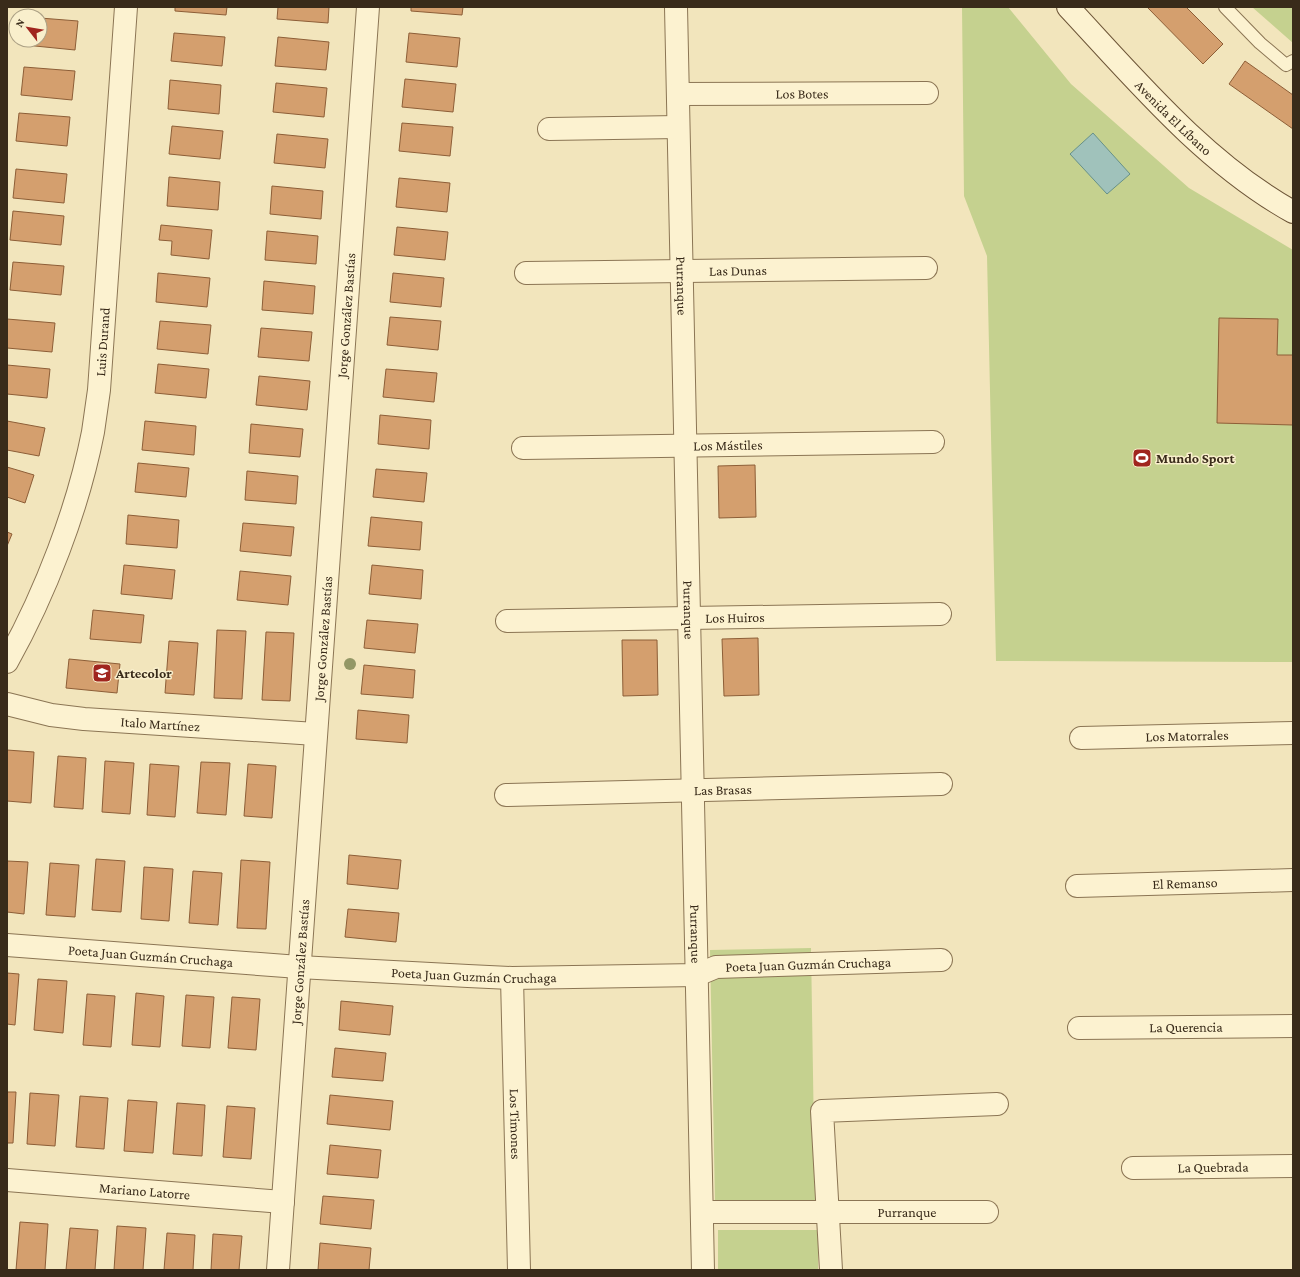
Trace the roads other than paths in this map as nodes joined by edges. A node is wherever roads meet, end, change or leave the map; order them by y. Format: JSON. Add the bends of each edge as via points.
{"nodes":[{"id":1,"x":126,"y":7,"type":"edge"},
{"id":2,"x":368,"y":7,"type":"edge"},
{"id":3,"x":676,"y":7,"type":"edge"},
{"id":4,"x":1068,"y":7,"type":"edge"},
{"id":5,"x":1226,"y":7,"type":"edge"},
{"id":6,"x":1293,"y":61,"type":"edge"},
{"id":7,"x":926,"y":93,"type":"dead end"},
{"id":8,"x":678,"y":94,"type":"junction"},
{"id":9,"x":678,"y":127,"type":"junction"},
{"id":10,"x":549,"y":129,"type":"dead end"},
{"id":11,"x":1293,"y":212,"type":"edge"},
{"id":12,"x":926,"y":268,"type":"dead end"},
{"id":13,"x":682,"y":271,"type":"junction"},
{"id":14,"x":526,"y":273,"type":"dead end"},
{"id":15,"x":933,"y":442,"type":"dead end"},
{"id":16,"x":685,"y":445,"type":"junction"},
{"id":17,"x":522,"y":448,"type":"dead end"},
{"id":18,"x":940,"y":614,"type":"dead end"},
{"id":19,"x":689,"y":618,"type":"junction"},
{"id":20,"x":507,"y":621,"type":"dead end"},
{"id":21,"x":7,"y":662,"type":"edge"},
{"id":22,"x":7,"y":704,"type":"edge"},
{"id":23,"x":1293,"y":733,"type":"edge"},
{"id":24,"x":316,"y":734,"type":"junction"},
{"id":25,"x":1082,"y":738,"type":"dead end"},
{"id":26,"x":941,"y":784,"type":"dead end"},
{"id":27,"x":693,"y":791,"type":"junction"},
{"id":28,"x":506,"y":795,"type":"dead end"},
{"id":29,"x":1293,"y":880,"type":"edge"},
{"id":30,"x":1077,"y":886,"type":"dead end"},
{"id":31,"x":7,"y":945,"type":"edge"},
{"id":32,"x":941,"y":960,"type":"dead end"},
{"id":33,"x":299,"y":967,"type":"junction"},
{"id":34,"x":697,"y":975,"type":"junction"},
{"id":35,"x":512,"y":978,"type":"junction"},
{"id":36,"x":1293,"y":1026,"type":"edge"},
{"id":37,"x":1079,"y":1028,"type":"dead end"},
{"id":38,"x":997,"y":1104,"type":"dead end"},
{"id":39,"x":1293,"y":1166,"type":"edge"},
{"id":40,"x":1133,"y":1168,"type":"dead end"},
{"id":41,"x":7,"y":1180,"type":"edge"},
{"id":42,"x":283,"y":1202,"type":"junction"},
{"id":43,"x":702,"y":1212,"type":"junction"},
{"id":44,"x":828,"y":1212,"type":"junction"},
{"id":45,"x":987,"y":1212,"type":"dead end"},
{"id":46,"x":278,"y":1270,"type":"edge"},
{"id":47,"x":519,"y":1270,"type":"edge"},
{"id":48,"x":703,"y":1270,"type":"edge"},
{"id":49,"x":831,"y":1270,"type":"edge"}],
"edges":[{"from":1,"to":21,"type":"street","name":"Luis Durand","via":[[99,390],[93,432],[77,496],[54,562],[36,605]]},
{"from":2,"to":24,"type":"street","name":"Jorge González Bastías"},
{"from":3,"to":8,"type":"street","name":"Purranque"},
{"from":4,"to":11,"type":"street","name":"Avenida El Líbano","via":[[1176,122],[1248,182]]},
{"from":5,"to":6,"type":"lane","via":[[1260,43],[1286,65]]},
{"from":7,"to":8,"type":"street","name":"Los Botes"},
{"from":8,"to":9,"type":"street","name":"Purranque"},
{"from":9,"to":10,"type":"street"},
{"from":9,"to":13,"type":"street","name":"Purranque"},
{"from":12,"to":13,"type":"street","name":"Las Dunas"},
{"from":13,"to":14,"type":"street","name":"Las Dunas"},
{"from":13,"to":16,"type":"street","name":"Purranque"},
{"from":15,"to":16,"type":"street","name":"Los Mástiles"},
{"from":16,"to":17,"type":"street","name":"Los Mástiles"},
{"from":16,"to":19,"type":"street","name":"Purranque"},
{"from":18,"to":19,"type":"street","name":"Los Huiros"},
{"from":19,"to":20,"type":"street","name":"Los Huiros"},
{"from":19,"to":27,"type":"street","name":"Purranque"},
{"from":22,"to":24,"type":"street","name":"Italo Martínez","via":[[51,715],[84,719]]},
{"from":23,"to":25,"type":"street","name":"Los Matorrales"},
{"from":24,"to":33,"type":"street","name":"Jorge González Bastías"},
{"from":26,"to":27,"type":"street","name":"Las Brasas"},
{"from":27,"to":28,"type":"street","name":"Las Brasas"},
{"from":27,"to":34,"type":"street","name":"Purranque"},
{"from":29,"to":30,"type":"street","name":"El Remanso"},
{"from":31,"to":33,"type":"street","name":"Poeta Juan Guzmán Cruchaga"},
{"from":32,"to":34,"type":"street","name":"Poeta Juan Guzmán Cruchaga","via":[[716,967]]},
{"from":33,"to":35,"type":"street","name":"Poeta Juan Guzmán Cruchaga"},
{"from":33,"to":42,"type":"street","name":"Jorge González Bastías"},
{"from":34,"to":35,"type":"street","name":"Poeta Juan Guzmán Cruchaga"},
{"from":34,"to":43,"type":"street","name":"Purranque"},
{"from":35,"to":47,"type":"street","name":"Los Timones"},
{"from":36,"to":37,"type":"street","name":"La Querencia"},
{"from":38,"to":44,"type":"street","via":[[822,1111]]},
{"from":39,"to":40,"type":"street","name":"La Quebrada"},
{"from":41,"to":42,"type":"street","name":"Mariano Latorre"},
{"from":42,"to":46,"type":"street","name":"Jorge González Bastías"},
{"from":43,"to":44,"type":"street","name":"Purranque"},
{"from":43,"to":48,"type":"street","name":"Purranque"},
{"from":44,"to":45,"type":"street","name":"Purranque"},
{"from":44,"to":49,"type":"street"}]}
